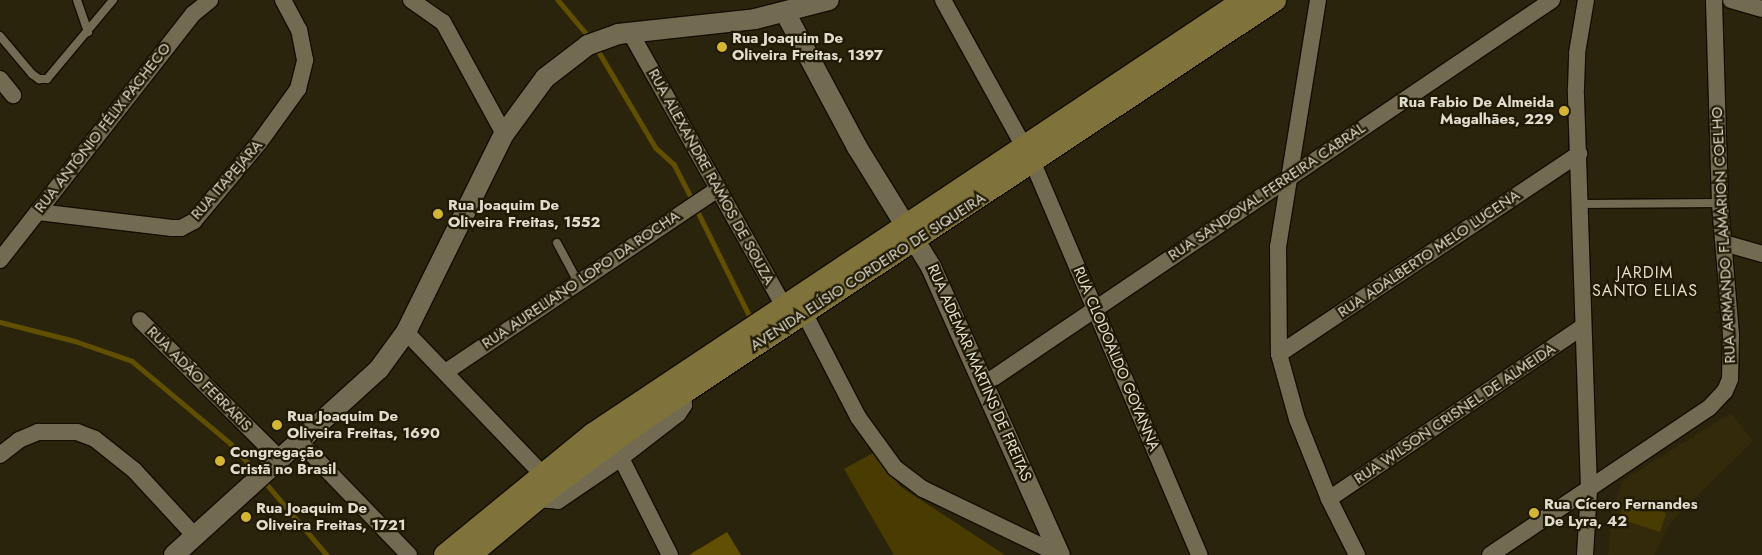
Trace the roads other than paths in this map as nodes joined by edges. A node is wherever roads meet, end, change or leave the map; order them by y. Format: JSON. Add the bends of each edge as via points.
{"nodes":[{"id":1,"x":77,"y":0,"type":"edge"},
{"id":2,"x":114,"y":0,"type":"edge"},
{"id":3,"x":210,"y":0,"type":"edge"},
{"id":4,"x":284,"y":0,"type":"edge"},
{"id":5,"x":411,"y":0,"type":"edge"},
{"id":6,"x":828,"y":0,"type":"edge"},
{"id":7,"x":943,"y":0,"type":"edge"},
{"id":8,"x":1244,"y":0,"type":"edge"},
{"id":9,"x":1275,"y":0,"type":"edge"},
{"id":10,"x":1318,"y":0,"type":"edge"},
{"id":11,"x":1552,"y":0,"type":"edge"},
{"id":12,"x":1586,"y":0,"type":"edge"},
{"id":13,"x":1714,"y":0,"type":"edge"},
{"id":14,"x":1731,"y":0,"type":"edge"},
{"id":15,"x":781,"y":7,"type":"edge"},
{"id":16,"x":1762,"y":9,"type":"edge"},
{"id":17,"x":88,"y":32,"type":"junction"},
{"id":18,"x":624,"y":33,"type":"junction"},
{"id":19,"x":0,"y":36,"type":"edge"},
{"id":20,"x":0,"y":79,"type":"edge"},
{"id":21,"x":13,"y":95,"type":"dead end"},
{"id":22,"x":504,"y":134,"type":"junction"},
{"id":23,"x":1579,"y":154,"type":"junction"},
{"id":24,"x":1029,"y":155,"type":"junction"},
{"id":25,"x":1286,"y":180,"type":"junction"},
{"id":26,"x":711,"y":193,"type":"junction"},
{"id":27,"x":1720,"y":203,"type":"junction"},
{"id":28,"x":1581,"y":204,"type":"junction"},
{"id":29,"x":38,"y":212,"type":"junction"},
{"id":30,"x":912,"y":233,"type":"junction"},
{"id":31,"x":557,"y":243,"type":"dead end"},
{"id":32,"x":1724,"y":243,"type":"junction"},
{"id":33,"x":1762,"y":254,"type":"edge"},
{"id":34,"x":0,"y":260,"type":"edge"},
{"id":35,"x":578,"y":282,"type":"junction"},
{"id":36,"x":1094,"y":309,"type":"junction"},
{"id":37,"x":795,"y":310,"type":"junction"},
{"id":38,"x":140,"y":320,"type":"dead end"},
{"id":39,"x":1582,"y":328,"type":"junction"},
{"id":40,"x":406,"y":332,"type":"junction"},
{"id":41,"x":1279,"y":354,"type":"junction"},
{"id":42,"x":447,"y":371,"type":"junction"},
{"id":43,"x":983,"y":385,"type":"junction"},
{"id":44,"x":682,"y":394,"type":"junction"},
{"id":45,"x":300,"y":442,"type":"junction"},
{"id":46,"x":0,"y":455,"type":"edge"},
{"id":47,"x":621,"y":458,"type":"junction"},
{"id":48,"x":274,"y":464,"type":"junction"},
{"id":49,"x":545,"y":486,"type":"junction"},
{"id":50,"x":1589,"y":489,"type":"junction"},
{"id":51,"x":1330,"y":499,"type":"junction"},
{"id":52,"x":1049,"y":532,"type":"junction"},
{"id":53,"x":194,"y":535,"type":"junction"},
{"id":54,"x":1028,"y":540,"type":"junction"},
{"id":55,"x":174,"y":555,"type":"edge"},
{"id":56,"x":409,"y":555,"type":"edge"},
{"id":57,"x":445,"y":555,"type":"edge"},
{"id":58,"x":470,"y":555,"type":"edge"},
{"id":59,"x":670,"y":555,"type":"edge"},
{"id":60,"x":1060,"y":555,"type":"edge"},
{"id":61,"x":1199,"y":555,"type":"edge"},
{"id":62,"x":1357,"y":555,"type":"edge"},
{"id":63,"x":1490,"y":555,"type":"edge"},
{"id":64,"x":1585,"y":555,"type":"edge"}],
"edges":[{"from":1,"to":17,"type":"lane"},
{"from":2,"to":17,"type":"lane"},
{"from":3,"to":29,"type":"street","name":"RUA ANTÔNIO FÉLIX PACHECO","via":[[193,14]]},
{"from":4,"to":29,"type":"street","name":"RUA ITAPEJARA","via":[[299,30],[305,60],[298,89],[259,143],[194,221],[172,228]]},
{"from":5,"to":22,"type":"street","via":[[443,22]]},
{"from":6,"to":15,"type":"street"},
{"from":7,"to":24,"type":"street","name":"RUA CLODOALDO GOYANNA"},
{"from":8,"to":24,"type":"main road","name":"AVENIDA ELÍSIO CORDEIRO DE SIQUEIRA"},
{"from":9,"to":24,"type":"main road","name":"AVENIDA ELÍSIO CORDEIRO DE SIQUEIRA"},
{"from":10,"to":25,"type":"street"},
{"from":11,"to":25,"type":"street","name":"RUA SANDOVAL FERREIRA CABRAL"},
{"from":12,"to":23,"type":"street","via":[[1577,52]]},
{"from":13,"to":27,"type":"street","name":"RUA ARMANDO FLAMARION COELHO"},
{"from":14,"to":16,"type":"street"},
{"from":15,"to":18,"type":"street"},
{"from":15,"to":30,"type":"street","name":"RUA ADEMAR MARTINS DE FREITAS","via":[[857,147]]},
{"from":17,"to":19,"type":"lane","via":[[47,79],[39,79],[32,74]]},
{"from":18,"to":22,"type":"street","via":[[578,52],[545,78]]},
{"from":18,"to":26,"type":"street","name":"RUA ALEXANDRE RAMOS DE SOUZA"},
{"from":20,"to":21,"type":"street"},
{"from":22,"to":40,"type":"street"},
{"from":23,"to":28,"type":"street"},
{"from":23,"to":41,"type":"street","name":"RUA ADALBERTO MELO LUCENA"},
{"from":24,"to":30,"type":"main road","name":"AVENIDA ELÍSIO CORDEIRO DE SIQUEIRA"},
{"from":24,"to":36,"type":"street","name":"RUA CLODOALDO GOYANNA"},
{"from":25,"to":36,"type":"street","name":"RUA SANDOVAL FERREIRA CABRAL"},
{"from":25,"to":41,"type":"street","via":[[1276,288]]},
{"from":26,"to":35,"type":"street","name":"RUA AURELIANO LOPO DA ROCHA"},
{"from":26,"to":37,"type":"street","name":"RUA ALEXANDRE RAMOS DE SOUZA"},
{"from":27,"to":28,"type":"lane"},
{"from":27,"to":32,"type":"street","name":"RUA ARMANDO FLAMARION COELHO"},
{"from":28,"to":39,"type":"street"},
{"from":29,"to":34,"type":"street","name":"RUA ANTÔNIO FÉLIX PACHECO"},
{"from":30,"to":37,"type":"main road","name":"AVENIDA ELÍSIO CORDEIRO DE SIQUEIRA"},
{"from":30,"to":43,"type":"street","name":"RUA ADEMAR MARTINS DE FREITAS"},
{"from":31,"to":35,"type":"lane"},
{"from":32,"to":33,"type":"street"},
{"from":32,"to":50,"type":"street","name":"RUA ARMANDO FLAMARION COELHO","via":[[1732,363],[1725,391],[1709,408]]},
{"from":35,"to":42,"type":"street","name":"RUA AURELIANO LOPO DA ROCHA"},
{"from":36,"to":43,"type":"street","name":"RUA SANDOVAL FERREIRA CABRAL"},
{"from":36,"to":61,"type":"street","name":"RUA CLODOALDO GOYANNA"},
{"from":37,"to":44,"type":"main road","name":"AVENIDA ELÍSIO CORDEIRO DE SIQUEIRA"},
{"from":37,"to":49,"type":"main road","name":"AVENIDA ELÍSIO CORDEIRO DE SIQUEIRA","via":[[593,434]]},
{"from":37,"to":54,"type":"street","name":"RUA ALEXANDRE RAMOS DE SOUZA","via":[[858,417],[895,468],[923,489]]},
{"from":38,"to":48,"type":"street","name":"RUA ADÃO FERRARIS"},
{"from":39,"to":50,"type":"street"},
{"from":39,"to":51,"type":"street","name":"RUA WILSON CRISNEL DE ALMEIDA"},
{"from":40,"to":42,"type":"street"},
{"from":40,"to":45,"type":"street","via":[[379,369]]},
{"from":41,"to":51,"type":"street","via":[[1297,420]]},
{"from":42,"to":49,"type":"street"},
{"from":43,"to":52,"type":"street","name":"RUA ADEMAR MARTINS DE FREITAS"},
{"from":44,"to":47,"type":"street","via":[[684,405],[678,414]]},
{"from":44,"to":49,"type":"main road","name":"AVENIDA ELÍSIO CORDEIRO DE SIQUEIRA"},
{"from":45,"to":48,"type":"street"},
{"from":45,"to":56,"type":"street"},
{"from":46,"to":53,"type":"street","via":[[19,440],[38,432],[77,432],[95,439],[134,470]]},
{"from":47,"to":49,"type":"street","via":[[558,501]]},
{"from":47,"to":59,"type":"street"},
{"from":48,"to":53,"type":"street"},
{"from":49,"to":57,"type":"main road","name":"AVENIDA ELÍSIO CORDEIRO DE SIQUEIRA"},
{"from":49,"to":58,"type":"main road","name":"AVENIDA ELÍSIO CORDEIRO DE SIQUEIRA"},
{"from":50,"to":63,"type":"street","name":"RUA ARMANDO FLAMARION COELHO"},
{"from":50,"to":64,"type":"street"},
{"from":51,"to":62,"type":"street"},
{"from":52,"to":54,"type":"street"},
{"from":52,"to":60,"type":"street","name":"RUA ADEMAR MARTINS DE FREITAS"},
{"from":53,"to":55,"type":"street"},
{"from":54,"to":60,"type":"street","name":"RUA ALEXANDRE RAMOS DE SOUZA"}]}
